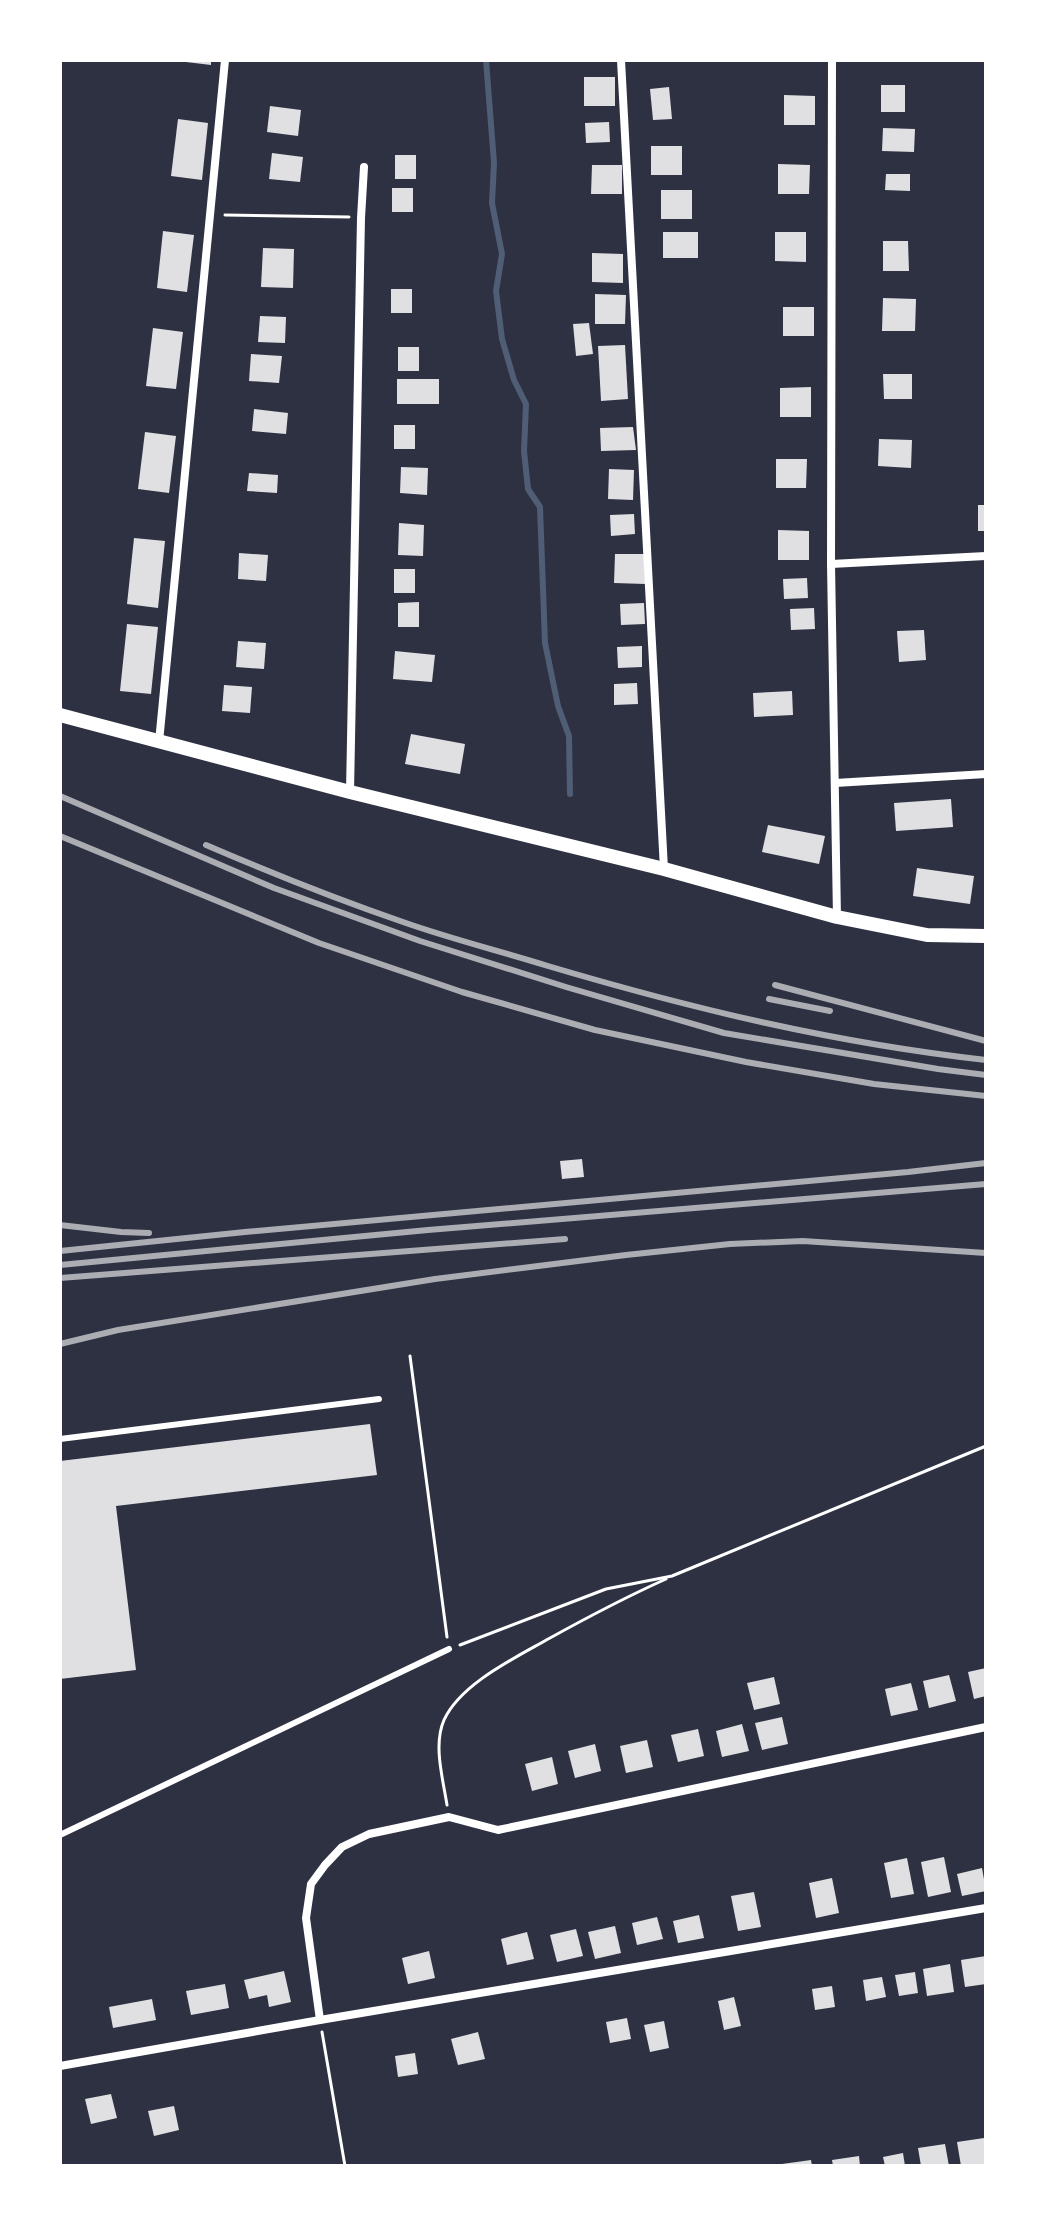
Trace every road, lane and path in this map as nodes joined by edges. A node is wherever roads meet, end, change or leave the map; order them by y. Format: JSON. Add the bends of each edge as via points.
{"nodes":[{"id":1,"x":225,"y":60,"type":"edge"},
{"id":2,"x":621,"y":60,"type":"edge"},
{"id":3,"x":832,"y":60,"type":"edge"},
{"id":4,"x":364,"y":167,"type":"dead end"},
{"id":5,"x":210,"y":215,"type":"junction"},
{"id":6,"x":361,"y":218,"type":"junction"},
{"id":7,"x":986,"y":556,"type":"edge"},
{"id":8,"x":831,"y":564,"type":"junction"},
{"id":9,"x":60,"y":715,"type":"edge"},
{"id":10,"x":159,"y":742,"type":"junction"},
{"id":11,"x":986,"y":774,"type":"edge"},
{"id":12,"x":835,"y":783,"type":"junction"},
{"id":13,"x":350,"y":792,"type":"junction"},
{"id":14,"x":664,"y":869,"type":"junction"},
{"id":15,"x":837,"y":917,"type":"junction"},
{"id":16,"x":986,"y":936,"type":"edge"},
{"id":17,"x":410,"y":1356,"type":"dead end"},
{"id":18,"x":379,"y":1399,"type":"dead end"},
{"id":19,"x":60,"y":1439,"type":"edge"},
{"id":20,"x":986,"y":1446,"type":"edge"},
{"id":21,"x":672,"y":1576,"type":"junction"},
{"id":22,"x":449,"y":1649,"type":"junction"},
{"id":23,"x":986,"y":1727,"type":"edge"},
{"id":24,"x":449,"y":1817,"type":"junction"},
{"id":25,"x":60,"y":1835,"type":"edge"},
{"id":26,"x":986,"y":1908,"type":"edge"},
{"id":27,"x":320,"y":2020,"type":"junction"},
{"id":28,"x":60,"y":2066,"type":"edge"},
{"id":29,"x":345,"y":2166,"type":"edge"}],
"edges":[{"from":1,"to":5,"type":"street"},
{"from":2,"to":14,"type":"street"},
{"from":3,"to":8,"type":"street"},
{"from":4,"to":6,"type":"street"},
{"from":5,"to":6,"type":"path"},
{"from":5,"to":10,"type":"street"},
{"from":6,"to":13,"type":"street"},
{"from":7,"to":8,"type":"street"},
{"from":8,"to":12,"type":"street"},
{"from":9,"to":10,"type":"street"},
{"from":10,"to":13,"type":"street"},
{"from":11,"to":12,"type":"street"},
{"from":12,"to":15,"type":"street"},
{"from":13,"to":14,"type":"street"},
{"from":14,"to":15,"type":"street"},
{"from":15,"to":16,"type":"street","via":[[927,935]]},
{"from":17,"to":22,"type":"path"},
{"from":18,"to":19,"type":"lane"},
{"from":20,"to":21,"type":"path"},
{"from":21,"to":22,"type":"path","via":[[606,1589]]},
{"from":21,"to":24,"type":"path","via":[[489,1673],[458,1700],[439,1737]]},
{"from":22,"to":25,"type":"lane"},
{"from":23,"to":24,"type":"street","via":[[498,1830]]},
{"from":24,"to":27,"type":"street","via":[[369,1834],[342,1847],[311,1884],[306,1918]]},
{"from":26,"to":27,"type":"street"},
{"from":27,"to":28,"type":"street"},
{"from":27,"to":29,"type":"path"}]}
